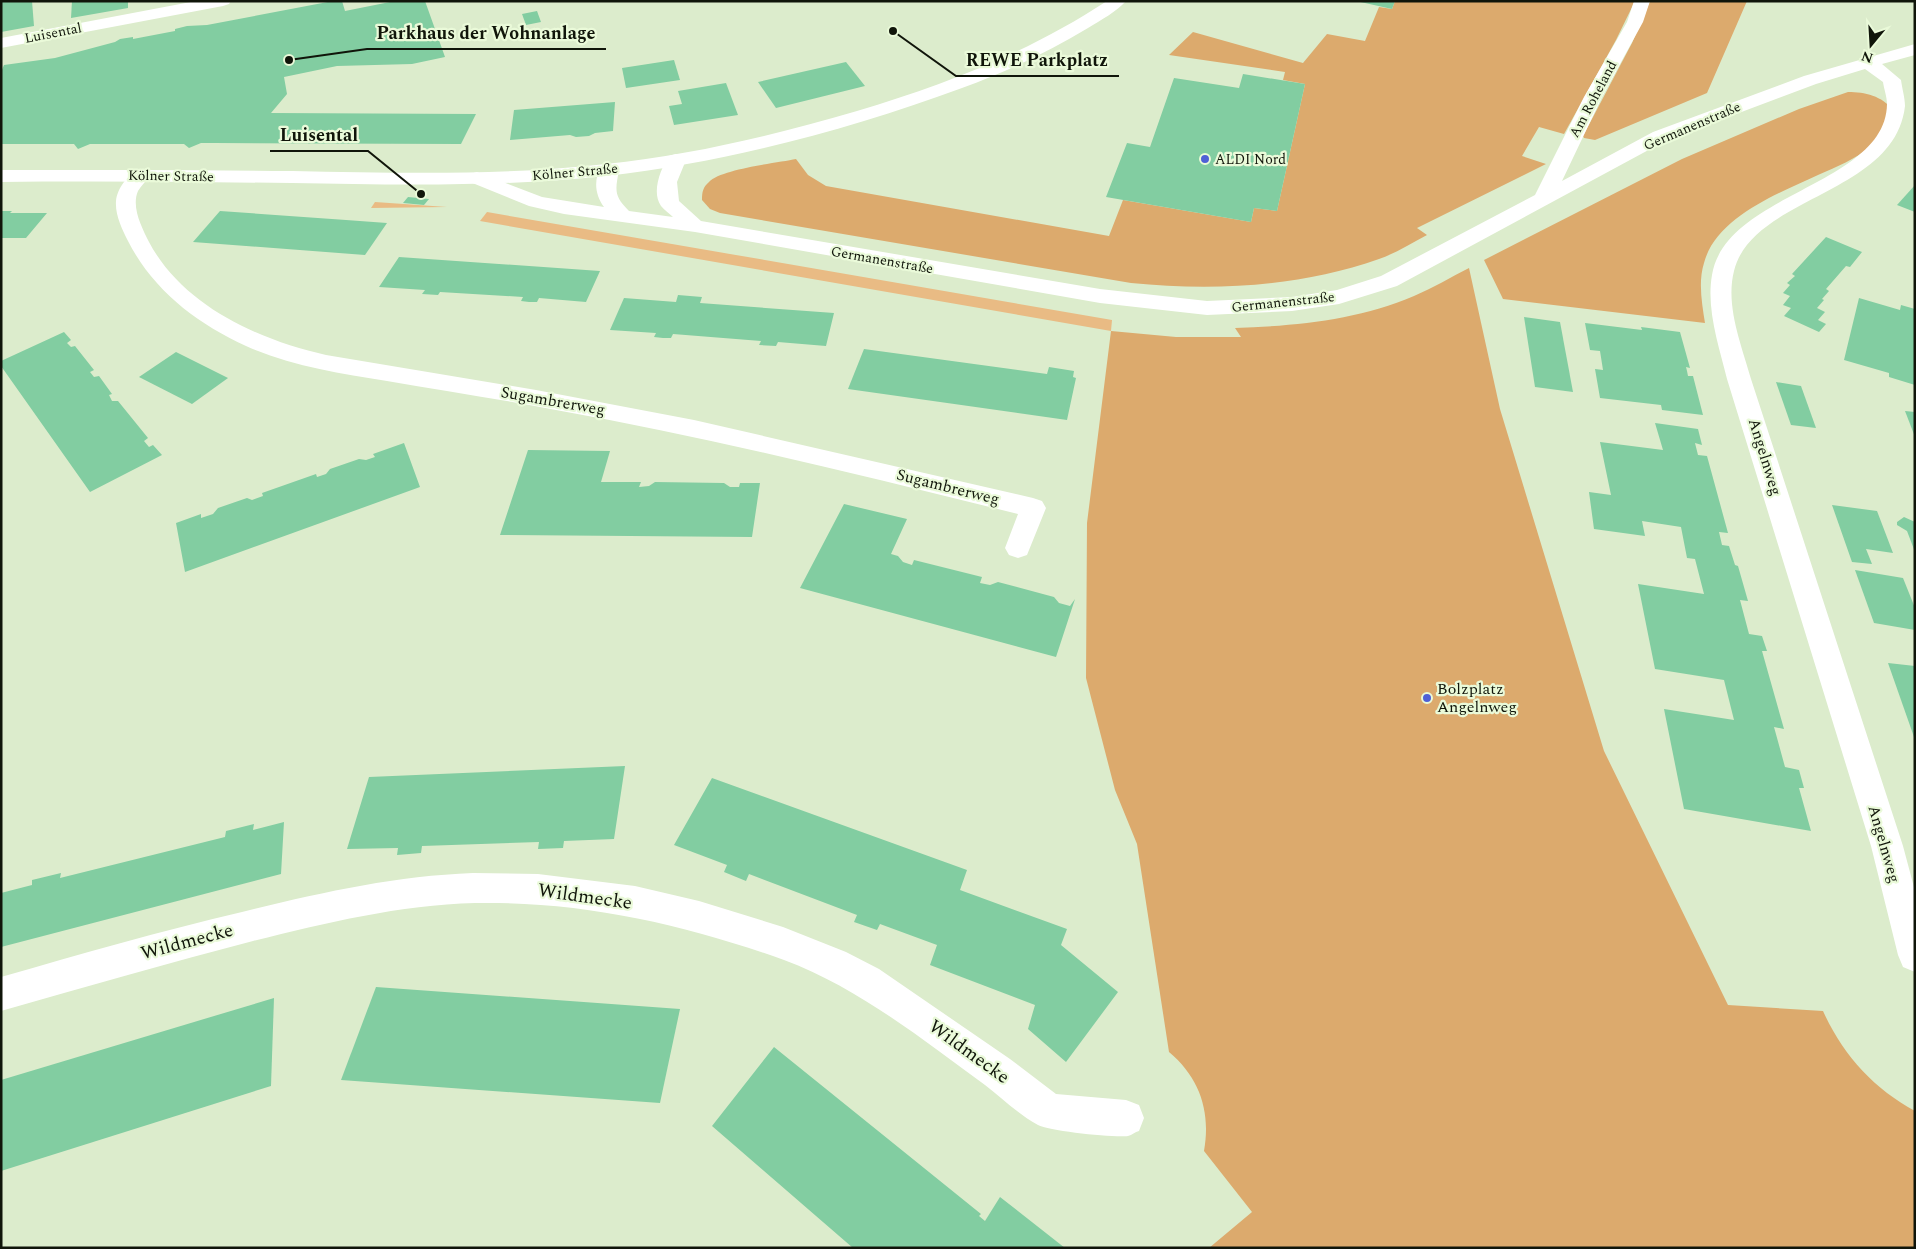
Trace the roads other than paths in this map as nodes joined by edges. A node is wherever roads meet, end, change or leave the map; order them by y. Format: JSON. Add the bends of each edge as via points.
{"nodes":[{"id":1,"x":223,"y":1,"type":"edge"},
{"id":2,"x":1118,"y":1,"type":"edge"},
{"id":3,"x":1642,"y":1,"type":"edge"},
{"id":4,"x":1,"y":43,"type":"edge"},
{"id":5,"x":1915,"y":49,"type":"edge"},
{"id":6,"x":1867,"y":63,"type":"junction"},
{"id":7,"x":676,"y":160,"type":"junction"},
{"id":8,"x":609,"y":170,"type":"junction"},
{"id":9,"x":1,"y":176,"type":"edge"},
{"id":10,"x":140,"y":176,"type":"junction"},
{"id":11,"x":477,"y":178,"type":"junction"},
{"id":12,"x":1544,"y":198,"type":"junction"},
{"id":13,"x":624,"y":217,"type":"junction"},
{"id":14,"x":695,"y":226,"type":"junction"},
{"id":15,"x":1018,"y":548,"type":"dead end"},
{"id":16,"x":1915,"y":955,"type":"edge"},
{"id":17,"x":1,"y":994,"type":"edge"},
{"id":18,"x":1126,"y":1118,"type":"dead end"}],
"edges":[{"from":1,"to":4,"type":"street","name":"Luisental"},
{"from":2,"to":7,"type":"street","name":"Kölner Straße","via":[[1067,34],[1001,68],[935,93],[792,134]]},
{"from":3,"to":12,"type":"street","name":"Am Roheland","via":[[1635,22],[1593,97]]},
{"from":5,"to":6,"type":"street","name":"Germanenstraße"},
{"from":6,"to":12,"type":"street","name":"Germanenstraße","via":[[1810,80],[1660,136]]},
{"from":6,"to":16,"type":"street","name":"Angelnweg","via":[[1891,79],[1910,104],[1913,117],[1909,137],[1897,151],[1874,166],[1795,202],[1757,226],[1739,241],[1726,261],[1722,287],[1727,330],[1739,378],[1887,846]]},
{"from":7,"to":8,"type":"street","name":"Kölner Straße"},
{"from":7,"to":14,"type":"street","via":[[667,182],[669,203]]},
{"from":8,"to":11,"type":"street","name":"Kölner Straße"},
{"from":8,"to":13,"type":"street","via":[[606,198]]},
{"from":9,"to":10,"type":"street","name":"Kölner Straße"},
{"from":10,"to":11,"type":"street","name":"Kölner Straße"},
{"from":10,"to":15,"type":"street","name":"Sugambrerweg","via":[[128,192],[126,206],[133,230],[149,261],[167,285],[190,304],[217,323],[255,341],[314,361],[692,426],[1033,508]]},
{"from":11,"to":13,"type":"street","name":"Germanenstraße","via":[[536,202]]},
{"from":12,"to":14,"type":"street","name":"Germanenstraße","via":[[1389,281],[1321,301],[1225,309],[1100,296]]},
{"from":13,"to":14,"type":"street","name":"Germanenstraße"},
{"from":17,"to":18,"type":"street","name":"Wildmecke","via":[[182,942],[399,894],[473,888],[584,894],[669,909],[788,945],[867,981],[1050,1112]]}]}
